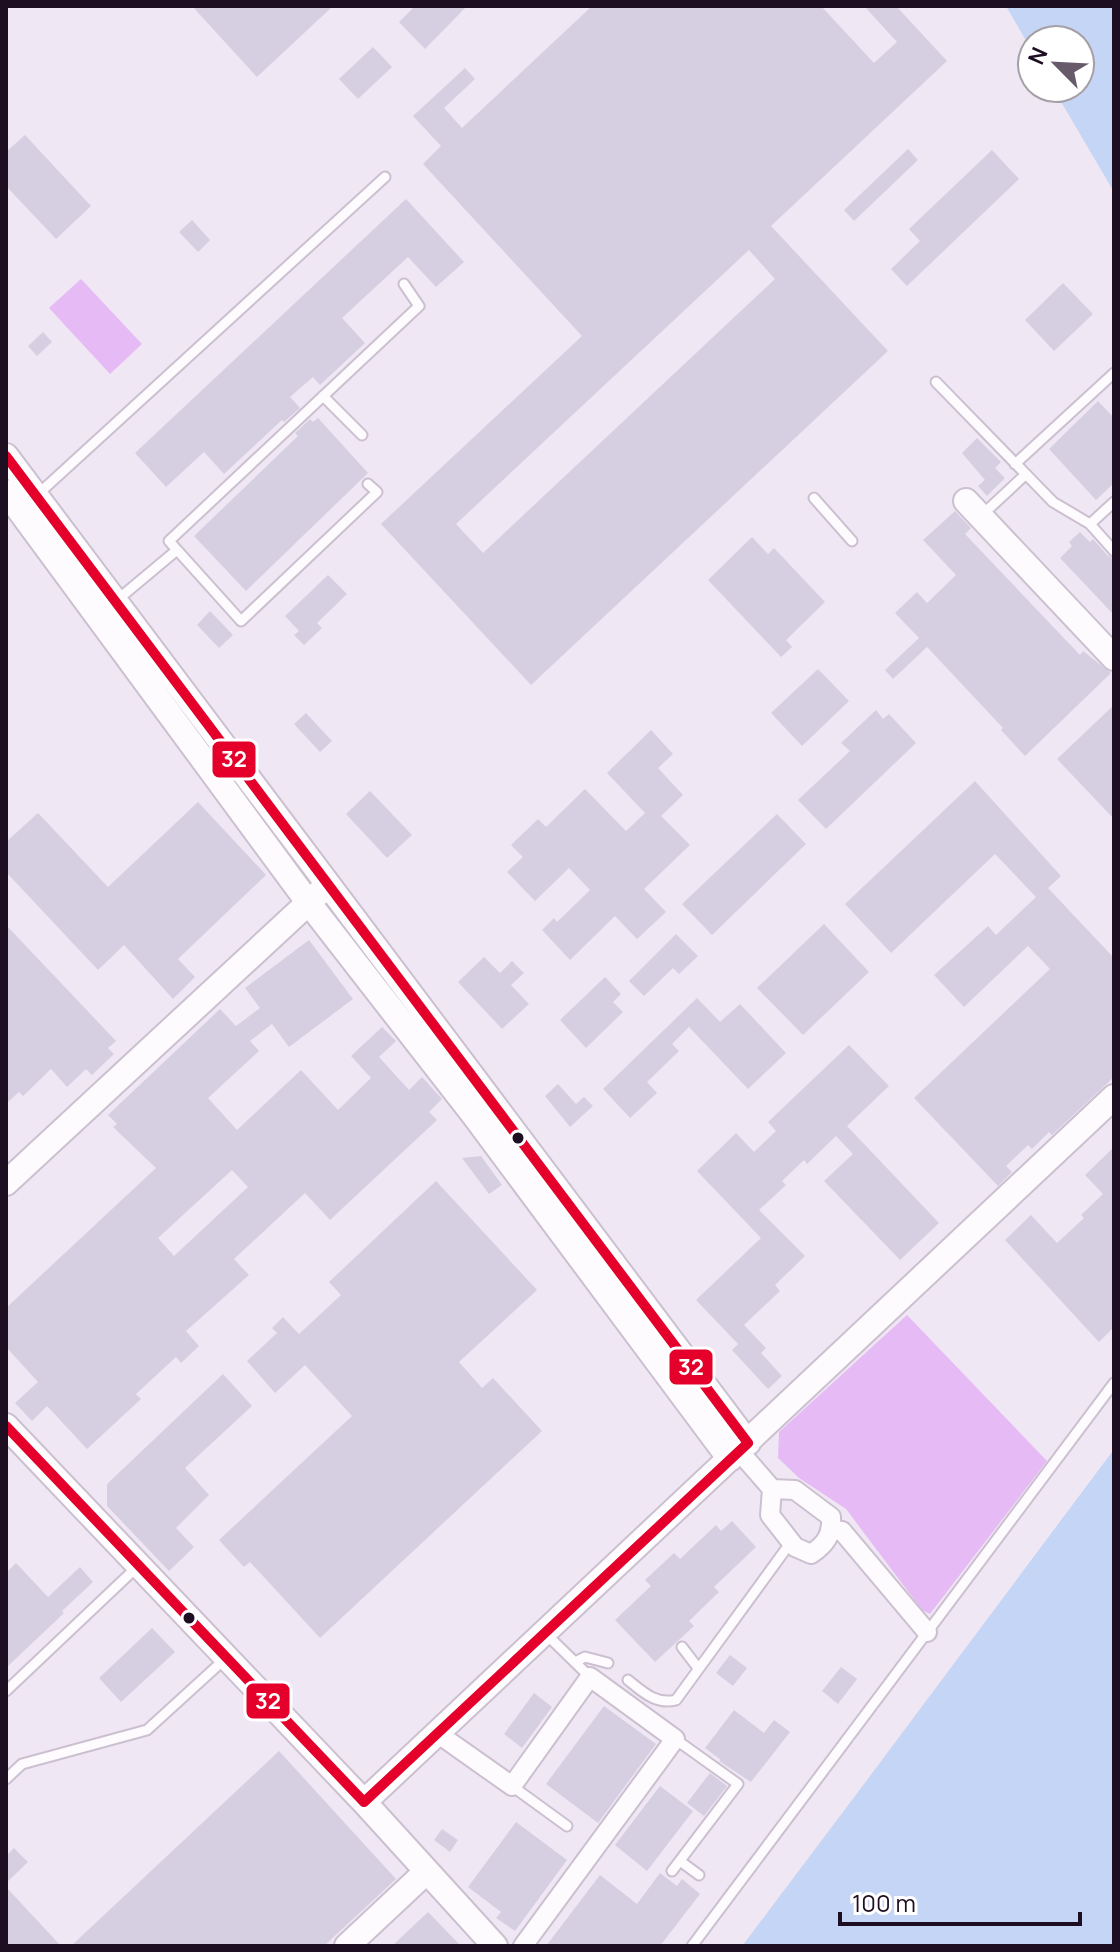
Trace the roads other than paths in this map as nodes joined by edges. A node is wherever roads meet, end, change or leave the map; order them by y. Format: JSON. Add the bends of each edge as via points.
{"nodes":[{"id":1,"x":385,"y":177,"type":"dead end"},
{"id":2,"x":404,"y":284,"type":"dead end"},
{"id":3,"x":1114,"y":373,"type":"edge"},
{"id":4,"x":936,"y":382,"type":"dead end"},
{"id":5,"x":323,"y":396,"type":"junction"},
{"id":6,"x":362,"y":435,"type":"dead end"},
{"id":7,"x":6,"y":456,"type":"edge"},
{"id":8,"x":1015,"y":464,"type":"junction"},
{"id":9,"x":1025,"y":475,"type":"junction"},
{"id":10,"x":368,"y":484,"type":"dead end"},
{"id":11,"x":18,"y":497,"type":"edge"},
{"id":12,"x":814,"y":498,"type":"dead end"},
{"id":13,"x":1114,"y":502,"type":"edge"},
{"id":14,"x":974,"y":508,"type":"joint"},
{"id":15,"x":1090,"y":524,"type":"junction"},
{"id":16,"x":852,"y":541,"type":"dead end"},
{"id":17,"x":177,"y":550,"type":"junction"},
{"id":18,"x":1114,"y":551,"type":"edge"},
{"id":19,"x":80,"y":593,"type":"junction"},
{"id":20,"x":115,"y":602,"type":"junction"},
{"id":21,"x":115,"y":640,"type":"junction"},
{"id":22,"x":1114,"y":658,"type":"edge"},
{"id":23,"x":318,"y":894,"type":"junction"},
{"id":24,"x":1114,"y":1097,"type":"edge"},
{"id":25,"x":6,"y":1183,"type":"edge"},
{"id":26,"x":1114,"y":1383,"type":"edge"},
{"id":27,"x":6,"y":1426,"type":"edge"},
{"id":28,"x":739,"y":1451,"type":"junction"},
{"id":29,"x":772,"y":1489,"type":"junction"},
{"id":30,"x":832,"y":1530,"type":"junction"},
{"id":31,"x":791,"y":1542,"type":"junction"},
{"id":32,"x":139,"y":1566,"type":"junction"},
{"id":33,"x":927,"y":1632,"type":"junction"},
{"id":34,"x":545,"y":1633,"type":"junction"},
{"id":35,"x":682,"y":1647,"type":"dead end"},
{"id":36,"x":226,"y":1658,"type":"junction"},
{"id":37,"x":575,"y":1662,"type":"junction"},
{"id":38,"x":608,"y":1663,"type":"dead end"},
{"id":39,"x":698,"y":1668,"type":"junction"},
{"id":40,"x":590,"y":1677,"type":"junction"},
{"id":41,"x":628,"y":1680,"type":"dead end"},
{"id":42,"x":6,"y":1691,"type":"edge"},
{"id":43,"x":437,"y":1733,"type":"junction"},
{"id":44,"x":675,"y":1739,"type":"junction"},
{"id":45,"x":6,"y":1779,"type":"edge"},
{"id":46,"x":512,"y":1786,"type":"junction"},
{"id":47,"x":364,"y":1802,"type":"junction"},
{"id":48,"x":567,"y":1826,"type":"dead end"},
{"id":49,"x":680,"y":1861,"type":"junction"},
{"id":50,"x":672,"y":1871,"type":"dead end"},
{"id":51,"x":426,"y":1872,"type":"junction"},
{"id":52,"x":699,"y":1875,"type":"dead end"},
{"id":53,"x":347,"y":1946,"type":"edge"},
{"id":54,"x":495,"y":1946,"type":"edge"},
{"id":55,"x":523,"y":1946,"type":"edge"},
{"id":56,"x":692,"y":1946,"type":"edge"}],
"edges":[{"from":1,"to":11,"type":"lane"},
{"from":2,"to":5,"type":"lane","via":[[419,306]]},
{"from":3,"to":8,"type":"lane"},
{"from":4,"to":8,"type":"lane"},
{"from":5,"to":6,"type":"lane"},
{"from":5,"to":17,"type":"lane","via":[[169,541]]},
{"from":7,"to":11,"type":"street"},
{"from":8,"to":9,"type":"lane"},
{"from":9,"to":14,"type":"lane"},
{"from":9,"to":15,"type":"lane","via":[[1053,502]]},
{"from":10,"to":17,"type":"lane","via":[[377,492],[241,621]]},
{"from":11,"to":19,"type":"street"},
{"from":11,"to":20,"type":"street"},
{"from":12,"to":16,"type":"lane"},
{"from":13,"to":15,"type":"lane"},
{"from":14,"to":22,"type":"street"},
{"from":15,"to":18,"type":"lane"},
{"from":17,"to":20,"type":"lane"},
{"from":19,"to":20,"type":"lane","via":[[98,603]]},
{"from":19,"to":21,"type":"street"},
{"from":20,"to":21,"type":"lane","via":[[110,624]]},
{"from":20,"to":23,"type":"street"},
{"from":21,"to":23,"type":"street"},
{"from":23,"to":25,"type":"street"},
{"from":23,"to":28,"type":"street"},
{"from":24,"to":28,"type":"street"},
{"from":26,"to":33,"type":"lane"},
{"from":27,"to":32,"type":"street"},
{"from":28,"to":29,"type":"street"},
{"from":28,"to":34,"type":"street"},
{"from":29,"to":30,"type":"street","via":[[795,1490],[831,1517]]},
{"from":29,"to":31,"type":"street","via":[[770,1515]]},
{"from":30,"to":31,"type":"street","via":[[811,1554]]},
{"from":30,"to":33,"type":"street","via":[[850,1539]]},
{"from":31,"to":39,"type":"lane"},
{"from":32,"to":36,"type":"street"},
{"from":32,"to":42,"type":"lane"},
{"from":33,"to":56,"type":"lane"},
{"from":34,"to":37,"type":"lane"},
{"from":34,"to":43,"type":"street"},
{"from":35,"to":39,"type":"lane"},
{"from":36,"to":45,"type":"lane","via":[[147,1730],[22,1764]]},
{"from":36,"to":47,"type":"street"},
{"from":37,"to":38,"type":"lane","via":[[585,1657]]},
{"from":37,"to":40,"type":"lane"},
{"from":39,"to":41,"type":"lane","via":[[676,1700],[665,1703]]},
{"from":40,"to":44,"type":"street"},
{"from":40,"to":46,"type":"street"},
{"from":43,"to":46,"type":"street"},
{"from":43,"to":47,"type":"street"},
{"from":44,"to":49,"type":"lane","via":[[738,1784]]},
{"from":44,"to":55,"type":"street"},
{"from":46,"to":48,"type":"lane"},
{"from":47,"to":51,"type":"street"},
{"from":49,"to":50,"type":"lane"},
{"from":49,"to":52,"type":"lane"},
{"from":51,"to":53,"type":"street"},
{"from":51,"to":54,"type":"street"}]}
